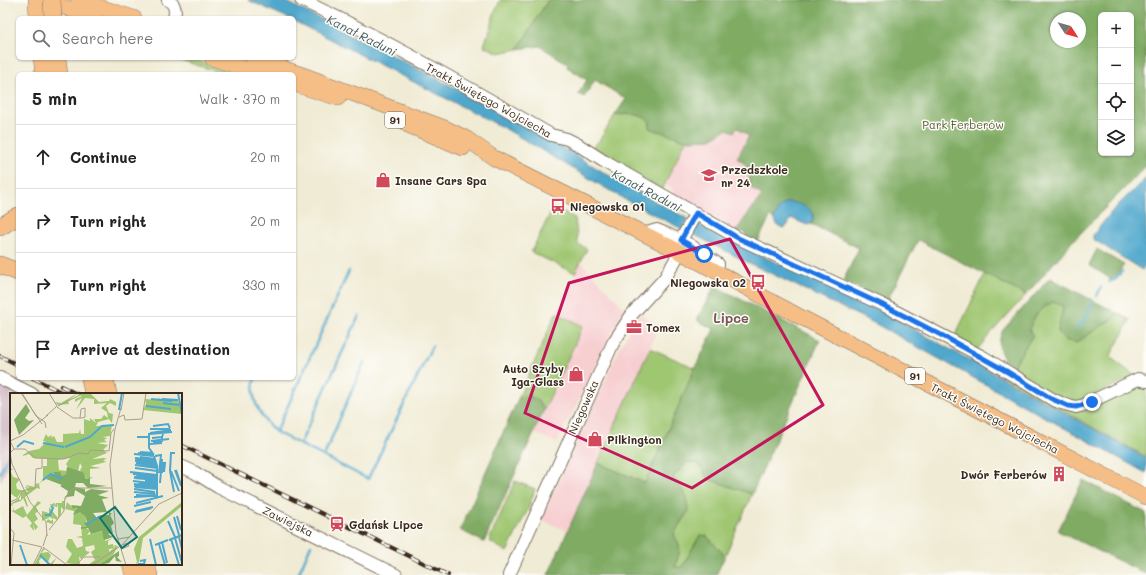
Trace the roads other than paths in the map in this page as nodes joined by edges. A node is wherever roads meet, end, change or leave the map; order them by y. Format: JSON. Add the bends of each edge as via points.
{"nodes":[{"id":1,"x":37,"y":0,"type":"edge"},
{"id":2,"x":43,"y":0,"type":"edge"},
{"id":3,"x":52,"y":0,"type":"edge"},
{"id":4,"x":78,"y":0,"type":"edge"},
{"id":5,"x":168,"y":0,"type":"edge"},
{"id":6,"x":301,"y":0,"type":"edge"},
{"id":7,"x":38,"y":16,"type":"edge"},
{"id":8,"x":53,"y":16,"type":"edge"},
{"id":9,"x":89,"y":16,"type":"edge"},
{"id":10,"x":128,"y":16,"type":"edge"},
{"id":11,"x":174,"y":16,"type":"edge"},
{"id":12,"x":42,"y":60,"type":"edge"},
{"id":13,"x":57,"y":60,"type":"edge"},
{"id":14,"x":218,"y":60,"type":"edge"},
{"id":15,"x":257,"y":60,"type":"edge"},
{"id":16,"x":276,"y":70,"type":"edge"},
{"id":17,"x":44,"y":72,"type":"edge"},
{"id":18,"x":59,"y":72,"type":"edge"},
{"id":19,"x":255,"y":72,"type":"edge"},
{"id":20,"x":287,"y":72,"type":"edge"},
{"id":21,"x":296,"y":74,"type":"edge"},
{"id":22,"x":296,"y":85,"type":"edge"},
{"id":23,"x":494,"y":158,"type":"junction"},
{"id":24,"x":695,"y":216,"type":"junction"},
{"id":25,"x":16,"y":217,"type":"edge"},
{"id":26,"x":0,"y":227,"type":"edge"},
{"id":27,"x":682,"y":242,"type":"junction"},
{"id":28,"x":0,"y":265,"type":"edge"},
{"id":29,"x":16,"y":271,"type":"edge"},
{"id":30,"x":0,"y":378,"type":"edge"},
{"id":31,"x":90,"y":380,"type":"edge"},
{"id":32,"x":105,"y":380,"type":"edge"},
{"id":33,"x":113,"y":380,"type":"edge"},
{"id":34,"x":1146,"y":381,"type":"edge"},
{"id":35,"x":30,"y":393,"type":"edge"},
{"id":36,"x":94,"y":393,"type":"edge"},
{"id":37,"x":108,"y":393,"type":"edge"},
{"id":38,"x":116,"y":393,"type":"edge"},
{"id":39,"x":182,"y":466,"type":"edge"},
{"id":40,"x":1146,"y":497,"type":"edge"},
{"id":41,"x":131,"y":565,"type":"edge"},
{"id":42,"x":146,"y":565,"type":"edge"},
{"id":43,"x":134,"y":575,"type":"edge"},
{"id":44,"x":149,"y":575,"type":"edge"},
{"id":45,"x":396,"y":575,"type":"edge"},
{"id":46,"x":508,"y":575,"type":"edge"}],
"edges":[{"from":1,"to":7,"type":"highway"},
{"from":2,"to":9,"type":"main road"},
{"from":3,"to":8,"type":"highway","bridge":true},
{"from":4,"to":10,"type":"main road"},
{"from":5,"to":11,"type":"street","via":[[175,8]]},
{"from":6,"to":24,"type":"street","name":"Trakt Świętego Wojciecha","via":[[424,64],[551,135],[577,144]]},
{"from":12,"to":17,"type":"highway"},
{"from":13,"to":18,"type":"highway"},
{"from":14,"to":19,"type":"main road"},
{"from":15,"to":16,"type":"main road","name":"Trakt Świętego Wojciecha","number":"91"},
{"from":16,"to":20,"type":"main road","name":"Trakt Świętego Wojciecha","number":"91"},
{"from":21,"to":23,"type":"main road","name":"Trakt Świętego Wojciecha","number":"91","via":[[445,128]]},
{"from":22,"to":23,"type":"main road","name":"Trakt Świętego Wojciecha","number":"91"},
{"from":23,"to":27,"type":"main road","name":"Trakt Świętego Wojciecha","number":"91","via":[[643,234]]},
{"from":24,"to":27,"type":"street"},
{"from":24,"to":34,"type":"street","name":"Trakt Świętego Wojciecha","via":[[911,319],[1068,406],[1084,405],[1138,379]]},
{"from":25,"to":26,"type":"highway"},
{"from":27,"to":40,"type":"main road","name":"Trakt Świętego Wojciecha","number":"91","via":[[717,272]]},
{"from":27,"to":46,"type":"street","name":"Niegowska","via":[[665,278],[633,313],[613,343]]},
{"from":28,"to":29,"type":"highway"},
{"from":30,"to":35,"type":"street"},
{"from":31,"to":36,"type":"highway"},
{"from":32,"to":37,"type":"highway"},
{"from":33,"to":38,"type":"highway"},
{"from":39,"to":45,"type":"street","name":"Zawiejska","via":[[218,487]]},
{"from":41,"to":43,"type":"highway"},
{"from":42,"to":44,"type":"highway"}]}
